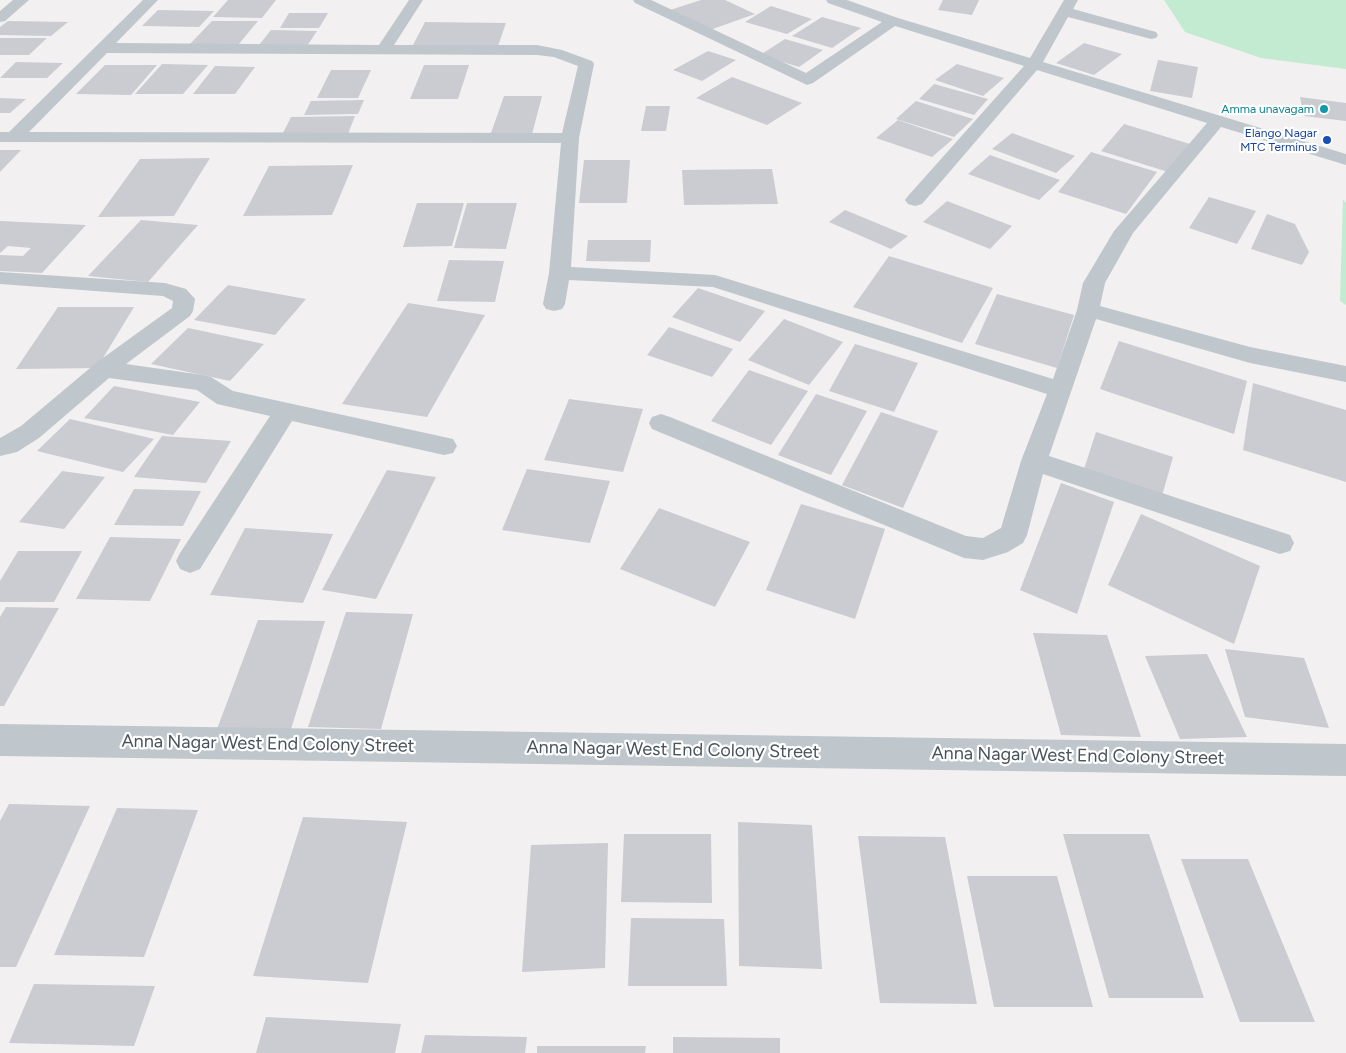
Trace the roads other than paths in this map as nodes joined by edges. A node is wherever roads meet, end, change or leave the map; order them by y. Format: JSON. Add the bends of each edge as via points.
{"nodes":[{"id":1,"x":22,"y":0,"type":"edge"},
{"id":2,"x":151,"y":0,"type":"edge"},
{"id":3,"x":416,"y":0,"type":"edge"},
{"id":4,"x":640,"y":0,"type":"edge"},
{"id":5,"x":833,"y":0,"type":"edge"},
{"id":6,"x":1068,"y":6,"type":"edge"},
{"id":7,"x":0,"y":18,"type":"edge"},
{"id":8,"x":893,"y":21,"type":"junction"},
{"id":9,"x":1152,"y":35,"type":"dead end"},
{"id":10,"x":104,"y":48,"type":"junction"},
{"id":11,"x":383,"y":50,"type":"junction"},
{"id":12,"x":1035,"y":63,"type":"junction"},
{"id":13,"x":1218,"y":120,"type":"junction"},
{"id":14,"x":7,"y":137,"type":"edge"},
{"id":15,"x":570,"y":138,"type":"junction"},
{"id":16,"x":1346,"y":160,"type":"edge"},
{"id":17,"x":915,"y":200,"type":"dead end"},
{"id":18,"x":560,"y":273,"type":"junction"},
{"id":19,"x":0,"y":278,"type":"edge"},
{"id":20,"x":554,"y":304,"type":"dead end"},
{"id":21,"x":1088,"y":310,"type":"junction"},
{"id":22,"x":104,"y":369,"type":"junction"},
{"id":23,"x":1346,"y":374,"type":"edge"},
{"id":24,"x":1061,"y":390,"type":"junction"},
{"id":25,"x":287,"y":410,"type":"junction"},
{"id":26,"x":661,"y":423,"type":"dead end"},
{"id":27,"x":444,"y":446,"type":"dead end"},
{"id":28,"x":0,"y":447,"type":"edge"},
{"id":29,"x":1034,"y":460,"type":"junction"},
{"id":30,"x":1280,"y":543,"type":"dead end"},
{"id":31,"x":190,"y":561,"type":"dead end"},
{"id":32,"x":0,"y":740,"type":"edge"},
{"id":33,"x":1346,"y":760,"type":"edge"}],
"edges":[{"from":1,"to":7,"type":"street"},
{"from":2,"to":10,"type":"street"},
{"from":3,"to":11,"type":"street"},
{"from":4,"to":8,"type":"street","via":[[807,80]]},
{"from":5,"to":8,"type":"street"},
{"from":6,"to":9,"type":"street"},
{"from":6,"to":12,"type":"street"},
{"from":8,"to":12,"type":"street"},
{"from":10,"to":11,"type":"street"},
{"from":10,"to":14,"type":"street"},
{"from":11,"to":15,"type":"street","via":[[537,50],[571,56],[586,64]]},
{"from":12,"to":13,"type":"street"},
{"from":12,"to":17,"type":"street"},
{"from":13,"to":16,"type":"street"},
{"from":13,"to":21,"type":"street","via":[[1124,230],[1094,283]]},
{"from":14,"to":15,"type":"street"},
{"from":15,"to":18,"type":"street"},
{"from":18,"to":20,"type":"street"},
{"from":18,"to":24,"type":"street","via":[[714,281]]},
{"from":19,"to":22,"type":"street","via":[[165,290],[184,299],[182,311]]},
{"from":21,"to":23,"type":"street","via":[[1250,355]]},
{"from":21,"to":24,"type":"street"},
{"from":22,"to":25,"type":"street","via":[[203,383],[226,398]]},
{"from":22,"to":28,"type":"street","via":[[30,432]]},
{"from":24,"to":29,"type":"street"},
{"from":25,"to":27,"type":"street"},
{"from":25,"to":31,"type":"street"},
{"from":26,"to":29,"type":"street","via":[[964,547],[983,549],[1013,535]]},
{"from":29,"to":30,"type":"street"},
{"from":32,"to":33,"type":"street","name":"Anna Nagar West End Colony Street"}]}
